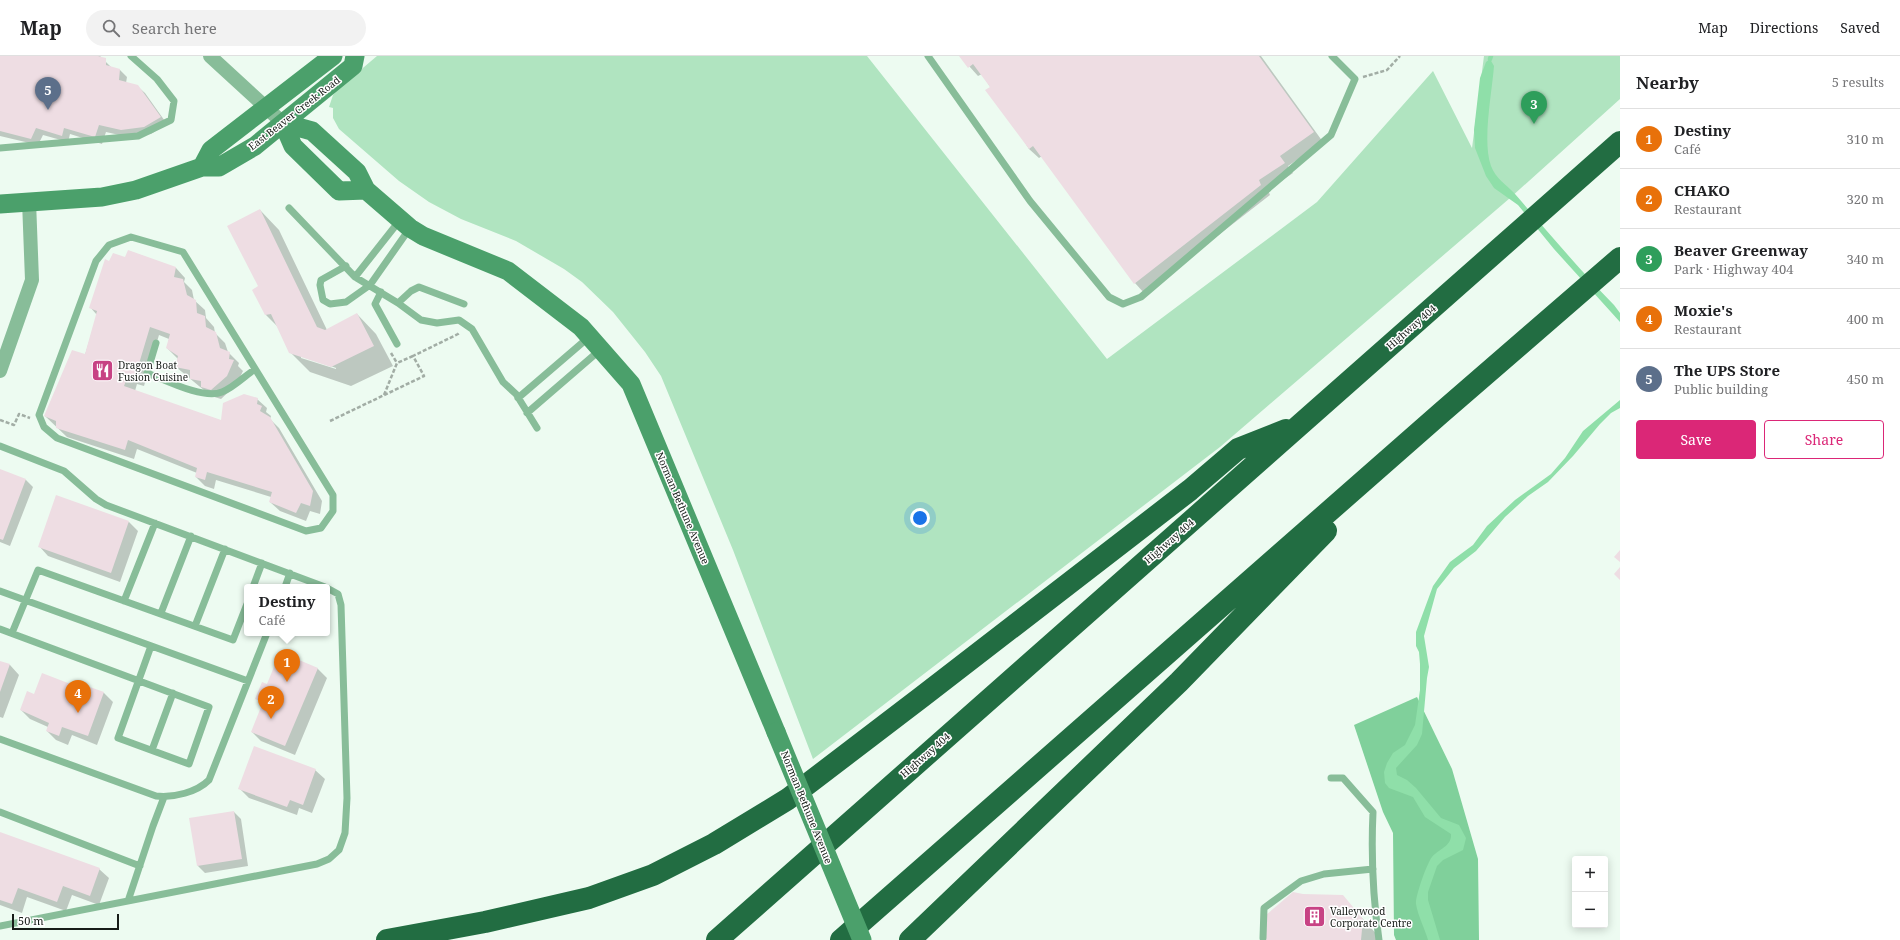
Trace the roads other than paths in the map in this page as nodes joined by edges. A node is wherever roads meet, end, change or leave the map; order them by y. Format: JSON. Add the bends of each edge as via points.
{"nodes":[{"id":1,"x":130,"y":56,"type":"edge"},
{"id":2,"x":210,"y":56,"type":"edge"},
{"id":3,"x":334,"y":56,"type":"edge"},
{"id":4,"x":355,"y":56,"type":"edge"},
{"id":5,"x":928,"y":56,"type":"edge"},
{"id":6,"x":1332,"y":56,"type":"edge"},
{"id":7,"x":267,"y":108,"type":"junction"},
{"id":8,"x":283,"y":123,"type":"junction"},
{"id":9,"x":1620,"y":142,"type":"edge"},
{"id":10,"x":0,"y":148,"type":"edge"},
{"id":11,"x":202,"y":167,"type":"junction"},
{"id":12,"x":366,"y":190,"type":"junction"},
{"id":13,"x":29,"y":201,"type":"junction"},
{"id":14,"x":0,"y":204,"type":"edge"},
{"id":15,"x":289,"y":208,"type":"dead end"},
{"id":16,"x":405,"y":224,"type":"junction"},
{"id":17,"x":1620,"y":258,"type":"edge"},
{"id":18,"x":346,"y":266,"type":"junction"},
{"id":19,"x":355,"y":277,"type":"junction"},
{"id":20,"x":370,"y":285,"type":"junction"},
{"id":21,"x":381,"y":292,"type":"junction"},
{"id":22,"x":398,"y":303,"type":"junction"},
{"id":23,"x":464,"y":304,"type":"dead end"},
{"id":24,"x":156,"y":343,"type":"dead end"},
{"id":25,"x":595,"y":343,"type":"junction"},
{"id":26,"x":397,"y":344,"type":"dead end"},
{"id":27,"x":255,"y":369,"type":"junction"},
{"id":28,"x":0,"y":371,"type":"edge"},
{"id":29,"x":518,"y":398,"type":"junction"},
{"id":30,"x":527,"y":413,"type":"junction"},
{"id":31,"x":1441,"y":413,"type":"junction"},
{"id":32,"x":1300,"y":425,"type":"junction"},
{"id":33,"x":537,"y":428,"type":"dead end"},
{"id":34,"x":0,"y":446,"type":"edge"},
{"id":35,"x":155,"y":523,"type":"junction"},
{"id":36,"x":191,"y":536,"type":"junction"},
{"id":37,"x":225,"y":549,"type":"junction"},
{"id":38,"x":262,"y":563,"type":"junction"},
{"id":39,"x":290,"y":573,"type":"junction"},
{"id":40,"x":254,"y":584,"type":"edge"},
{"id":41,"x":286,"y":584,"type":"edge"},
{"id":42,"x":318,"y":584,"type":"edge"},
{"id":43,"x":330,"y":589,"type":"edge"},
{"id":44,"x":0,"y":591,"type":"edge"},
{"id":45,"x":25,"y":600,"type":"junction"},
{"id":46,"x":124,"y":600,"type":"junction"},
{"id":47,"x":244,"y":612,"type":"edge"},
{"id":48,"x":161,"y":614,"type":"junction"},
{"id":49,"x":195,"y":626,"type":"junction"},
{"id":50,"x":0,"y":629,"type":"edge"},
{"id":51,"x":12,"y":633,"type":"junction"},
{"id":52,"x":266,"y":636,"type":"edge"},
{"id":53,"x":151,"y":646,"type":"junction"},
{"id":54,"x":137,"y":680,"type":"junction"},
{"id":55,"x":248,"y":681,"type":"junction"},
{"id":56,"x":173,"y":693,"type":"junction"},
{"id":57,"x":0,"y":739,"type":"edge"},
{"id":58,"x":152,"y":750,"type":"junction"},
{"id":59,"x":1330,"y":778,"type":"dead end"},
{"id":60,"x":164,"y":797,"type":"junction"},
{"id":61,"x":0,"y":812,"type":"edge"},
{"id":62,"x":140,"y":866,"type":"junction"},
{"id":63,"x":1373,"y":869,"type":"junction"},
{"id":64,"x":128,"y":901,"type":"junction"},
{"id":65,"x":936,"y":914,"type":"junction"},
{"id":66,"x":0,"y":926,"type":"edge"},
{"id":67,"x":1263,"y":938,"type":"dead end"},
{"id":68,"x":387,"y":940,"type":"edge"},
{"id":69,"x":717,"y":940,"type":"edge"},
{"id":70,"x":841,"y":940,"type":"edge"},
{"id":71,"x":862,"y":940,"type":"edge"},
{"id":72,"x":907,"y":940,"type":"edge"},
{"id":73,"x":910,"y":940,"type":"edge"},
{"id":74,"x":1379,"y":940,"type":"edge"}],
"edges":[{"from":1,"to":10,"type":"lane","via":[[157,79],[174,101],[171,120],[138,136]]},
{"from":2,"to":7,"type":"street"},
{"from":3,"to":7,"type":"street","name":"East Beaver Creek Road"},
{"from":4,"to":8,"type":"street","name":"East Beaver Creek Road","via":[[353,66]]},
{"from":5,"to":6,"type":"lane","via":[[1036,208],[1109,297],[1123,304],[1141,296],[1331,135],[1355,79]]},
{"from":7,"to":8,"type":"street"},
{"from":7,"to":11,"type":"street","name":"East Beaver Creek Road","via":[[211,150]]},
{"from":8,"to":11,"type":"street","name":"East Beaver Creek Road","via":[[255,146],[219,167]]},
{"from":8,"to":12,"type":"street","name":"Norman Bethune Avenue","via":[[312,131],[357,172]]},
{"from":8,"to":12,"type":"street","via":[[292,146],[340,191]]},
{"from":9,"to":32,"type":"highway","name":"Highway 404"},
{"from":11,"to":13,"type":"street","name":"East Beaver Creek Road","via":[[136,190],[102,197]]},
{"from":12,"to":16,"type":"street","name":"Norman Bethune Avenue"},
{"from":13,"to":14,"type":"street","name":"East Beaver Creek Road"},
{"from":13,"to":28,"type":"street","via":[[32,280]]},
{"from":15,"to":18,"type":"lane"},
{"from":16,"to":19,"type":"lane"},
{"from":16,"to":20,"type":"lane"},
{"from":16,"to":25,"type":"street","name":"Norman Bethune Avenue","via":[[423,236],[508,271],[581,327]]},
{"from":17,"to":31,"type":"highway"},
{"from":18,"to":19,"type":"lane"},
{"from":18,"to":20,"type":"lane","via":[[322,280],[320,285],[323,300],[330,304],[346,302]]},
{"from":19,"to":20,"type":"lane"},
{"from":20,"to":21,"type":"lane"},
{"from":21,"to":22,"type":"lane"},
{"from":21,"to":26,"type":"lane","via":[[375,304]]},
{"from":22,"to":23,"type":"lane","via":[[419,287]]},
{"from":22,"to":29,"type":"lane","via":[[421,320],[437,323],[459,320],[472,329],[503,382]]},
{"from":24,"to":27,"type":"lane","via":[[147,373],[210,395],[222,392]]},
{"from":25,"to":29,"type":"lane"},
{"from":25,"to":30,"type":"lane"},
{"from":25,"to":71,"type":"street","name":"Norman Bethune Avenue","bridge":true,"via":[[631,384]]},
{"from":27,"to":27,"type":"lane","via":[[183,252],[131,237],[109,245],[96,260],[39,415],[44,427],[57,438],[306,531],[321,528],[333,511],[333,495]]},
{"from":29,"to":30,"type":"lane"},
{"from":30,"to":33,"type":"lane"},
{"from":31,"to":65,"type":"highway","via":[[1179,682]]},
{"from":31,"to":70,"type":"highway"},
{"from":32,"to":68,"type":"highway","via":[[1238,449],[1190,490],[788,799],[714,844],[653,875],[589,898],[485,922]]},
{"from":32,"to":69,"type":"highway","name":"Highway 404"},
{"from":34,"to":35,"type":"lane","via":[[64,471],[96,500]]},
{"from":35,"to":36,"type":"lane"},
{"from":35,"to":46,"type":"lane"},
{"from":36,"to":37,"type":"lane"},
{"from":36,"to":48,"type":"lane"},
{"from":37,"to":38,"type":"lane"},
{"from":37,"to":49,"type":"lane"},
{"from":38,"to":39,"type":"lane"},
{"from":38,"to":40,"type":"lane"},
{"from":39,"to":41,"type":"lane"},
{"from":39,"to":42,"type":"lane"},
{"from":43,"to":64,"type":"lane","via":[[338,594],[342,620],[347,798],[345,833],[339,850],[329,859],[317,864]]},
{"from":44,"to":45,"type":"lane"},
{"from":45,"to":46,"type":"lane","via":[[38,570]]},
{"from":45,"to":51,"type":"lane"},
{"from":45,"to":53,"type":"lane"},
{"from":46,"to":48,"type":"lane"},
{"from":47,"to":49,"type":"lane","via":[[233,640]]},
{"from":48,"to":49,"type":"lane"},
{"from":50,"to":51,"type":"lane"},
{"from":51,"to":54,"type":"lane"},
{"from":52,"to":55,"type":"lane"},
{"from":53,"to":54,"type":"lane"},
{"from":53,"to":55,"type":"lane"},
{"from":54,"to":56,"type":"lane"},
{"from":54,"to":58,"type":"lane","via":[[118,738]]},
{"from":55,"to":60,"type":"lane","via":[[209,780],[197,790]]},
{"from":56,"to":58,"type":"lane"},
{"from":56,"to":58,"type":"lane","via":[[210,706],[189,764]]},
{"from":57,"to":60,"type":"lane"},
{"from":59,"to":63,"type":"lane","via":[[1343,778],[1373,812]]},
{"from":60,"to":62,"type":"lane"},
{"from":61,"to":62,"type":"lane"},
{"from":62,"to":64,"type":"lane"},
{"from":63,"to":67,"type":"lane","via":[[1324,874],[1301,881],[1264,908]]},
{"from":63,"to":74,"type":"lane","via":[[1374,908]]},
{"from":64,"to":66,"type":"lane"},
{"from":65,"to":72,"type":"highway"},
{"from":65,"to":73,"type":"highway"}]}
